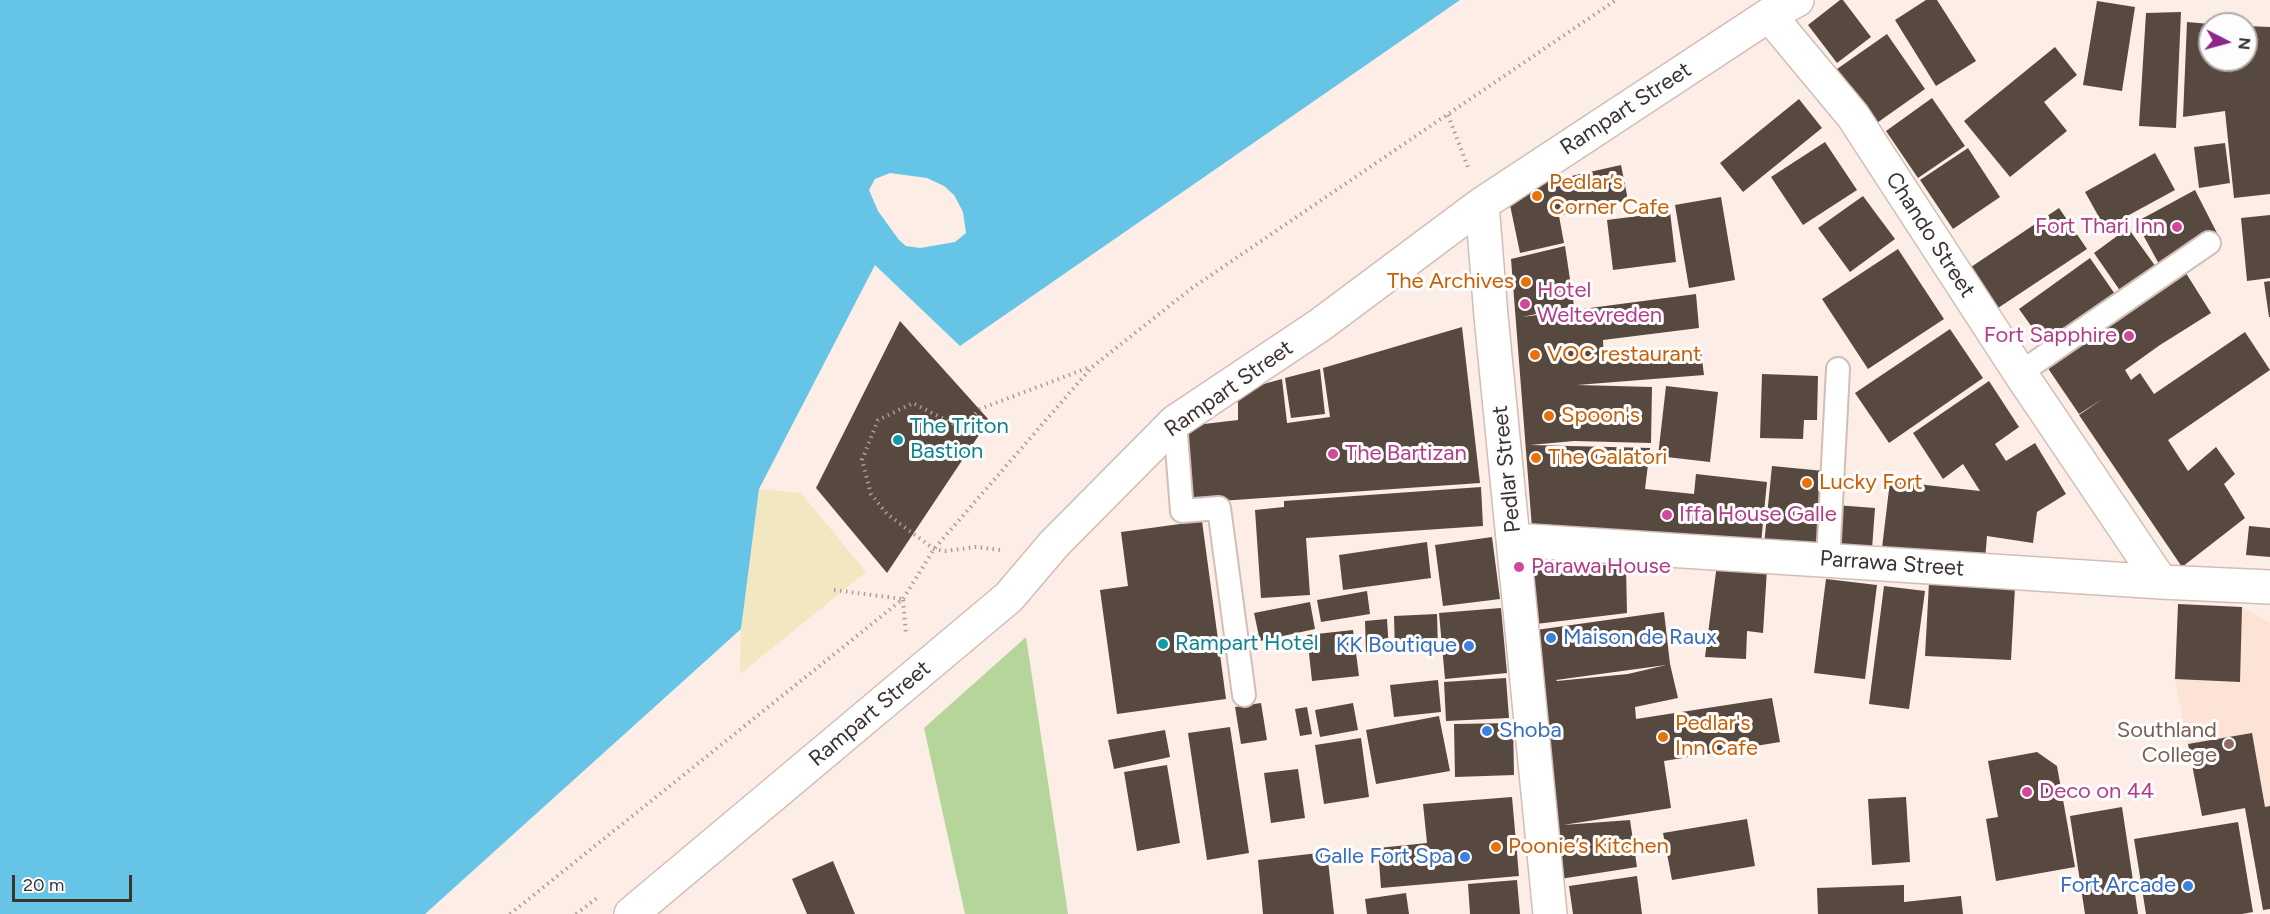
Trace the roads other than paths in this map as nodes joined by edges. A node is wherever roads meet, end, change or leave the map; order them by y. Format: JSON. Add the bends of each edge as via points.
{"nodes":[{"id":1,"x":1783,"y":7,"type":"edge"},
{"id":2,"x":1482,"y":204,"type":"junction"},
{"id":3,"x":2209,"y":243,"type":"dead end"},
{"id":4,"x":1838,"y":369,"type":"dead end"},
{"id":5,"x":2020,"y":373,"type":"junction"},
{"id":6,"x":1175,"y":422,"type":"junction"},
{"id":7,"x":1514,"y":540,"type":"junction"},
{"id":8,"x":1828,"y":560,"type":"junction"},
{"id":9,"x":2161,"y":582,"type":"junction"},
{"id":10,"x":2270,"y":587,"type":"edge"},
{"id":11,"x":1244,"y":695,"type":"dead end"},
{"id":12,"x":631,"y":914,"type":"edge"},
{"id":13,"x":1550,"y":914,"type":"edge"}],
"edges":[{"from":1,"to":2,"type":"street","name":"Rampart Street"},
{"from":1,"to":5,"type":"street","name":"Chando Street"},
{"from":2,"to":6,"type":"street","name":"Rampart Street","via":[[1320,325]]},
{"from":2,"to":7,"type":"street","name":"Pedlar Street"},
{"from":3,"to":5,"type":"lane"},
{"from":4,"to":8,"type":"lane"},
{"from":5,"to":9,"type":"street","name":"Chando Street"},
{"from":6,"to":11,"type":"lane","via":[[1182,511],[1219,508]]},
{"from":6,"to":12,"type":"street","name":"Rampart Street","via":[[1036,564],[1009,597]]},
{"from":7,"to":8,"type":"street","name":"Parrawa Street"},
{"from":7,"to":13,"type":"street","name":"Pedlar Street"},
{"from":8,"to":9,"type":"street","name":"Parrawa Street"},
{"from":9,"to":10,"type":"street","name":"Parrawa Street"}]}
